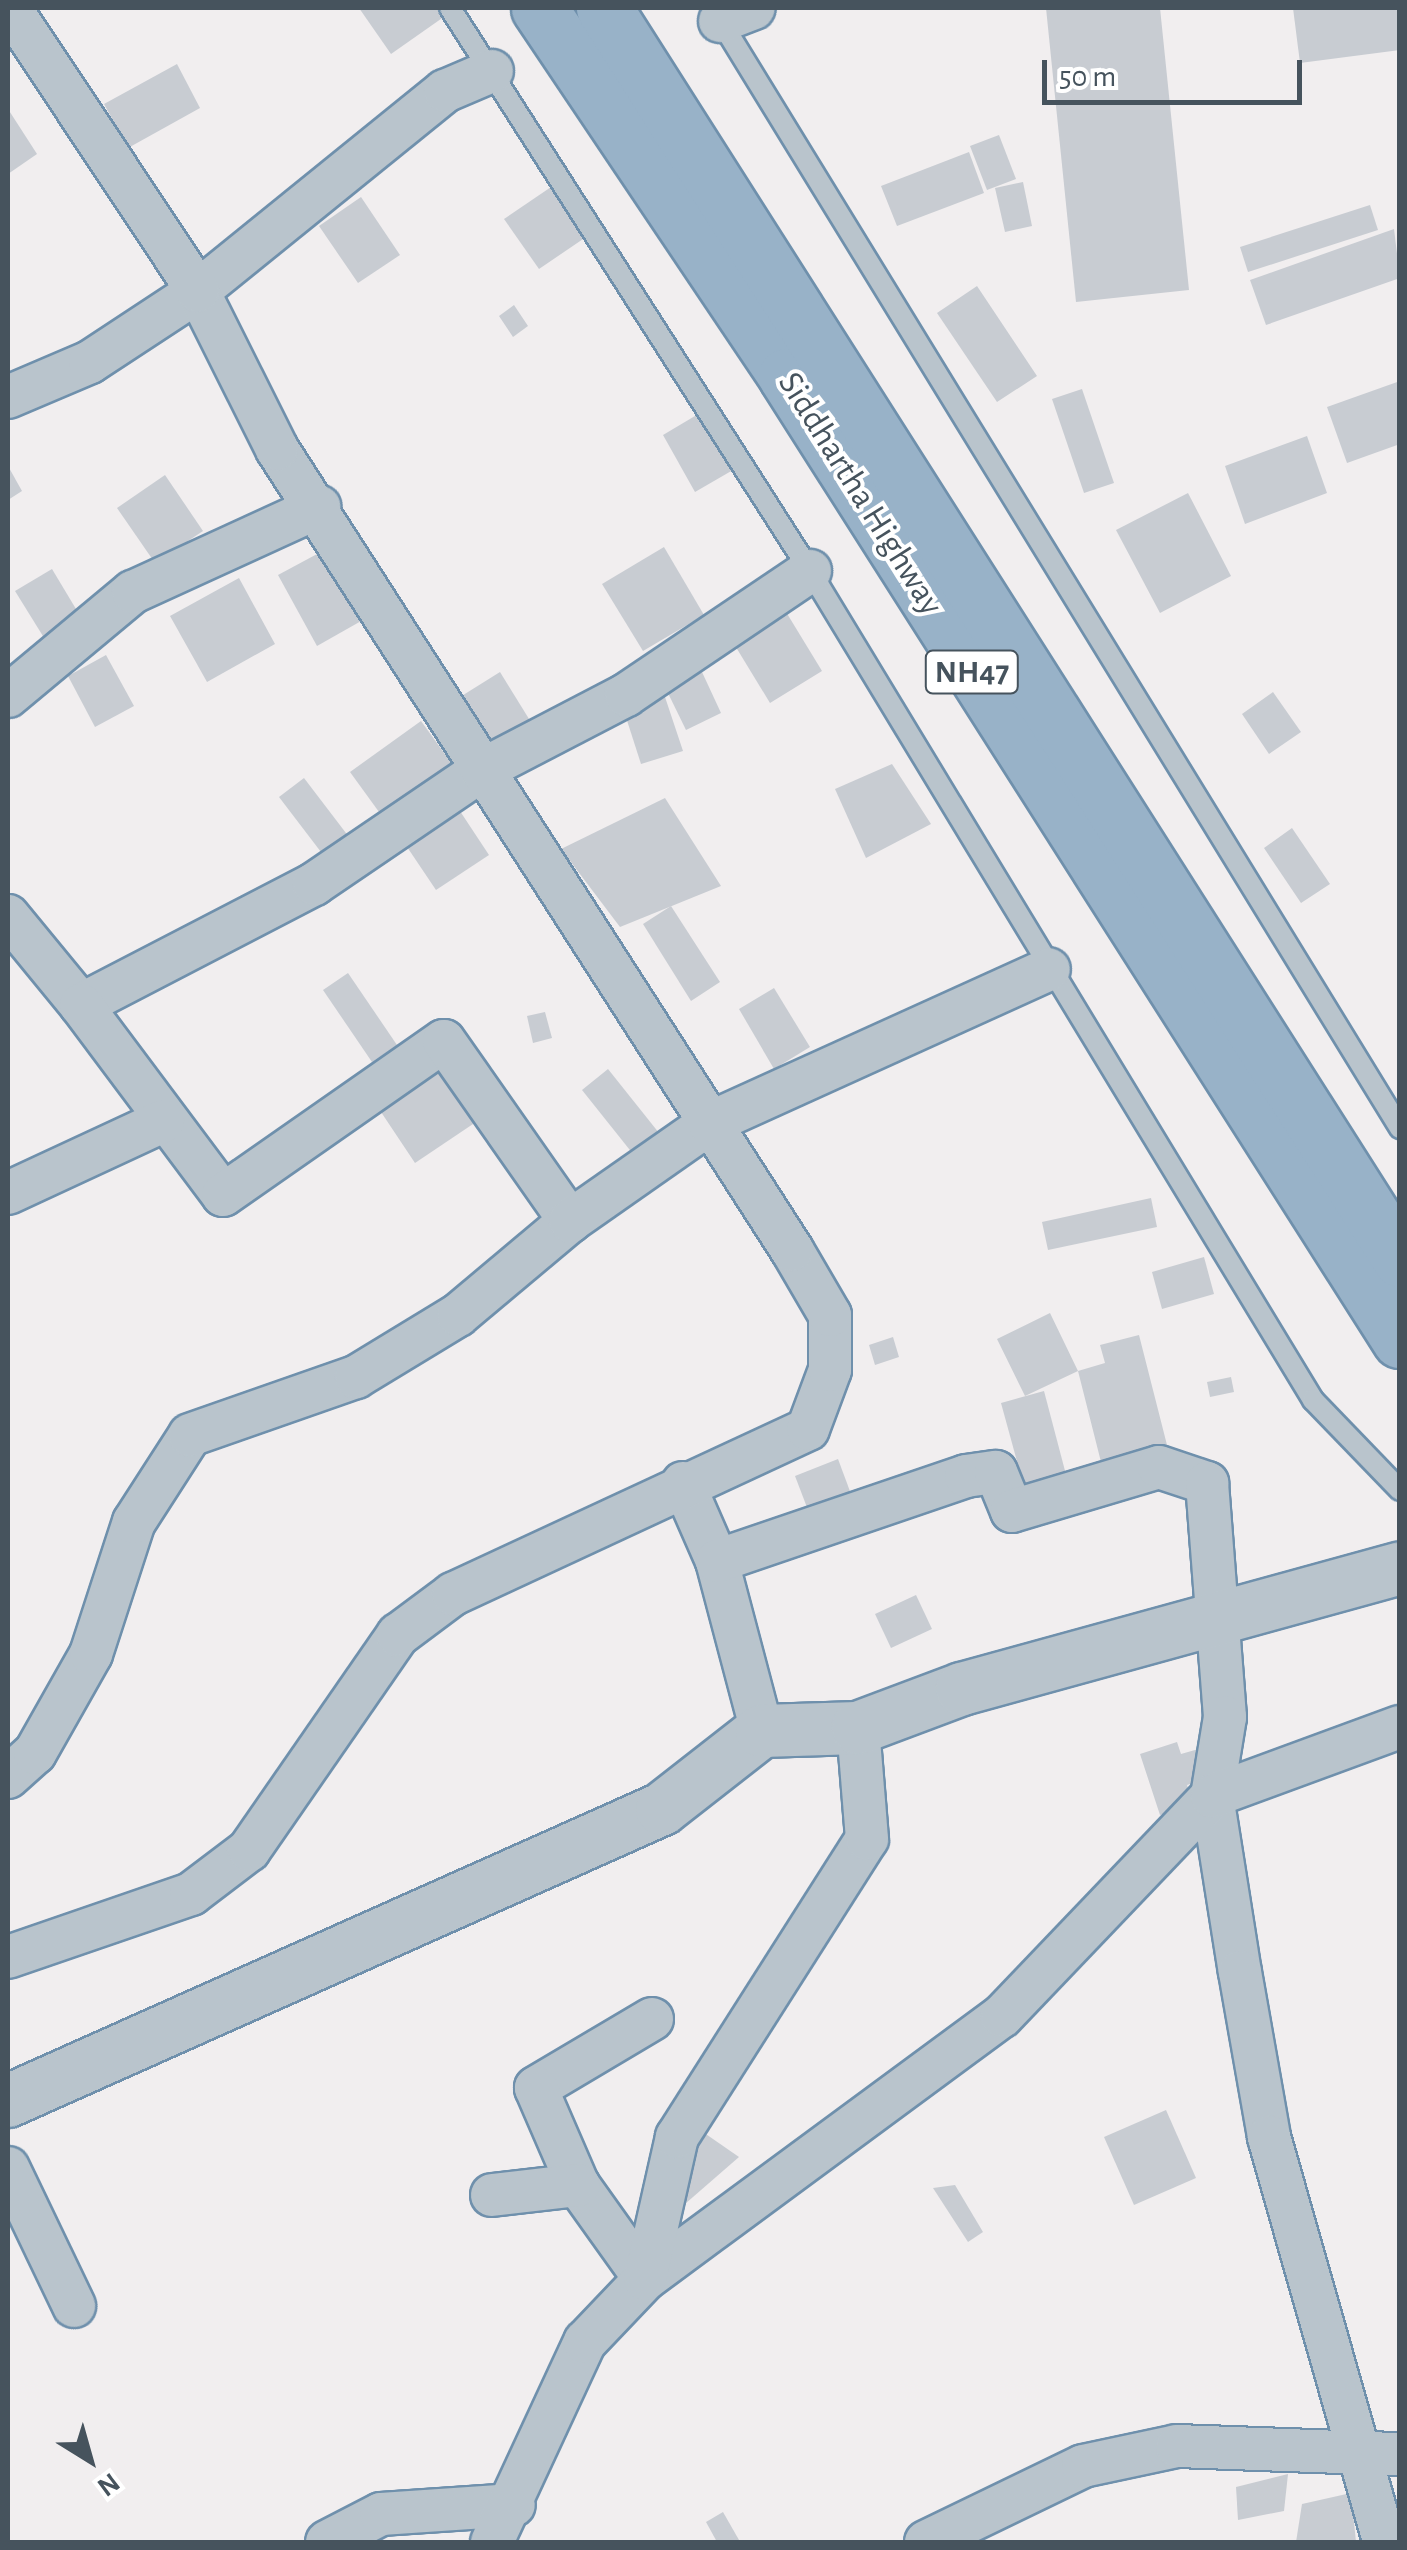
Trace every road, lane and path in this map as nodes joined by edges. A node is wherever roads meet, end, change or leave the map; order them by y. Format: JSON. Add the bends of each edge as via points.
{"nodes":[{"id":1,"x":10,"y":8,"type":"edge"},
{"id":2,"x":450,"y":8,"type":"edge"},
{"id":3,"x":539,"y":8,"type":"edge"},
{"id":4,"x":604,"y":8,"type":"edge"},
{"id":5,"x":728,"y":12,"type":"edge"},
{"id":6,"x":492,"y":71,"type":"junction"},
{"id":7,"x":198,"y":291,"type":"junction"},
{"id":8,"x":8,"y":397,"type":"edge"},
{"id":9,"x":319,"y":507,"type":"junction"},
{"id":10,"x":810,"y":571,"type":"junction"},
{"id":11,"x":8,"y":696,"type":"edge"},
{"id":12,"x":482,"y":770,"type":"junction"},
{"id":13,"x":8,"y":916,"type":"edge"},
{"id":14,"x":1049,"y":969,"type":"junction"},
{"id":15,"x":81,"y":1005,"type":"junction"},
{"id":16,"x":163,"y":1121,"type":"junction"},
{"id":17,"x":710,"y":1123,"type":"junction"},
{"id":18,"x":1400,"y":1128,"type":"edge"},
{"id":19,"x":8,"y":1193,"type":"edge"},
{"id":20,"x":570,"y":1220,"type":"junction"},
{"id":21,"x":1400,"y":1260,"type":"edge"},
{"id":22,"x":1400,"y":1340,"type":"edge"},
{"id":23,"x":683,"y":1482,"type":"junction"},
{"id":24,"x":1400,"y":1490,"type":"edge"},
{"id":25,"x":716,"y":1560,"type":"junction"},
{"id":26,"x":1400,"y":1568,"type":"edge"},
{"id":27,"x":1218,"y":1625,"type":"junction"},
{"id":28,"x":1400,"y":1727,"type":"edge"},
{"id":29,"x":858,"y":1728,"type":"junction"},
{"id":30,"x":762,"y":1731,"type":"junction"},
{"id":31,"x":8,"y":1777,"type":"edge"},
{"id":32,"x":1212,"y":1796,"type":"junction"},
{"id":33,"x":8,"y":1957,"type":"edge"},
{"id":34,"x":652,"y":2019,"type":"dead end"},
{"id":35,"x":8,"y":2101,"type":"edge"},
{"id":36,"x":8,"y":2168,"type":"edge"},
{"id":37,"x":578,"y":2185,"type":"junction"},
{"id":38,"x":492,"y":2196,"type":"dead end"},
{"id":39,"x":645,"y":2279,"type":"junction"},
{"id":40,"x":74,"y":2306,"type":"dead end"},
{"id":41,"x":1380,"y":2450,"type":"edge"},
{"id":42,"x":514,"y":2505,"type":"junction"},
{"id":43,"x":328,"y":2542,"type":"edge"},
{"id":44,"x":492,"y":2542,"type":"edge"},
{"id":45,"x":926,"y":2542,"type":"edge"},
{"id":46,"x":1384,"y":2542,"type":"edge"}],
"edges":[{"from":1,"to":7,"type":"street"},
{"from":2,"to":6,"type":"lane"},
{"from":3,"to":22,"type":"highway","name":"Siddhartha Highway","number":"NH47","via":[[786,376]]},
{"from":4,"to":21,"type":"highway","name":"Siddhartha Highway","number":"NH47"},
{"from":5,"to":18,"type":"lane"},
{"from":6,"to":7,"type":"street","via":[[444,91]]},
{"from":6,"to":10,"type":"lane"},
{"from":7,"to":8,"type":"street","via":[[90,362]]},
{"from":7,"to":9,"type":"street","via":[[277,450]]},
{"from":9,"to":11,"type":"street","via":[[133,592]]},
{"from":9,"to":12,"type":"street"},
{"from":10,"to":12,"type":"street","via":[[626,695]]},
{"from":10,"to":14,"type":"lane"},
{"from":12,"to":15,"type":"street","via":[[314,884]]},
{"from":12,"to":17,"type":"street"},
{"from":13,"to":15,"type":"street"},
{"from":14,"to":17,"type":"street"},
{"from":14,"to":24,"type":"lane","via":[[1314,1400]]},
{"from":15,"to":16,"type":"street"},
{"from":16,"to":19,"type":"street"},
{"from":16,"to":20,"type":"street","via":[[224,1195],[444,1041]]},
{"from":17,"to":20,"type":"street"},
{"from":17,"to":23,"type":"street","via":[[830,1315],[830,1370],[808,1429]]},
{"from":20,"to":31,"type":"street","via":[[458,1315],[356,1376],[190,1435],[134,1522],[91,1654],[35,1753]]},
{"from":23,"to":25,"type":"street"},
{"from":23,"to":33,"type":"street","via":[[453,1594],[398,1635],[249,1850],[190,1894]]},
{"from":25,"to":27,"type":"street","via":[[966,1476],[996,1472],[1012,1511],[1159,1468],[1182,1470],[1207,1483]]},
{"from":25,"to":30,"type":"street"},
{"from":26,"to":27,"type":"street"},
{"from":27,"to":29,"type":"street","via":[[962,1689]]},
{"from":27,"to":32,"type":"street","via":[[1225,1718]]},
{"from":28,"to":32,"type":"street"},
{"from":29,"to":30,"type":"street"},
{"from":29,"to":39,"type":"street","via":[[867,1839],[677,2137]]},
{"from":30,"to":35,"type":"street","via":[[662,1808]]},
{"from":32,"to":39,"type":"street","via":[[1002,2016]]},
{"from":32,"to":41,"type":"street","via":[[1269,2137]]},
{"from":34,"to":37,"type":"street","via":[[536,2088]]},
{"from":36,"to":40,"type":"street"},
{"from":37,"to":38,"type":"street"},
{"from":37,"to":39,"type":"street"},
{"from":39,"to":42,"type":"street","via":[[585,2342]]},
{"from":41,"to":45,"type":"street","via":[[1177,2446],[1083,2466]]},
{"from":41,"to":46,"type":"street"},
{"from":42,"to":43,"type":"street","via":[[381,2514]]},
{"from":42,"to":44,"type":"street"}]}
